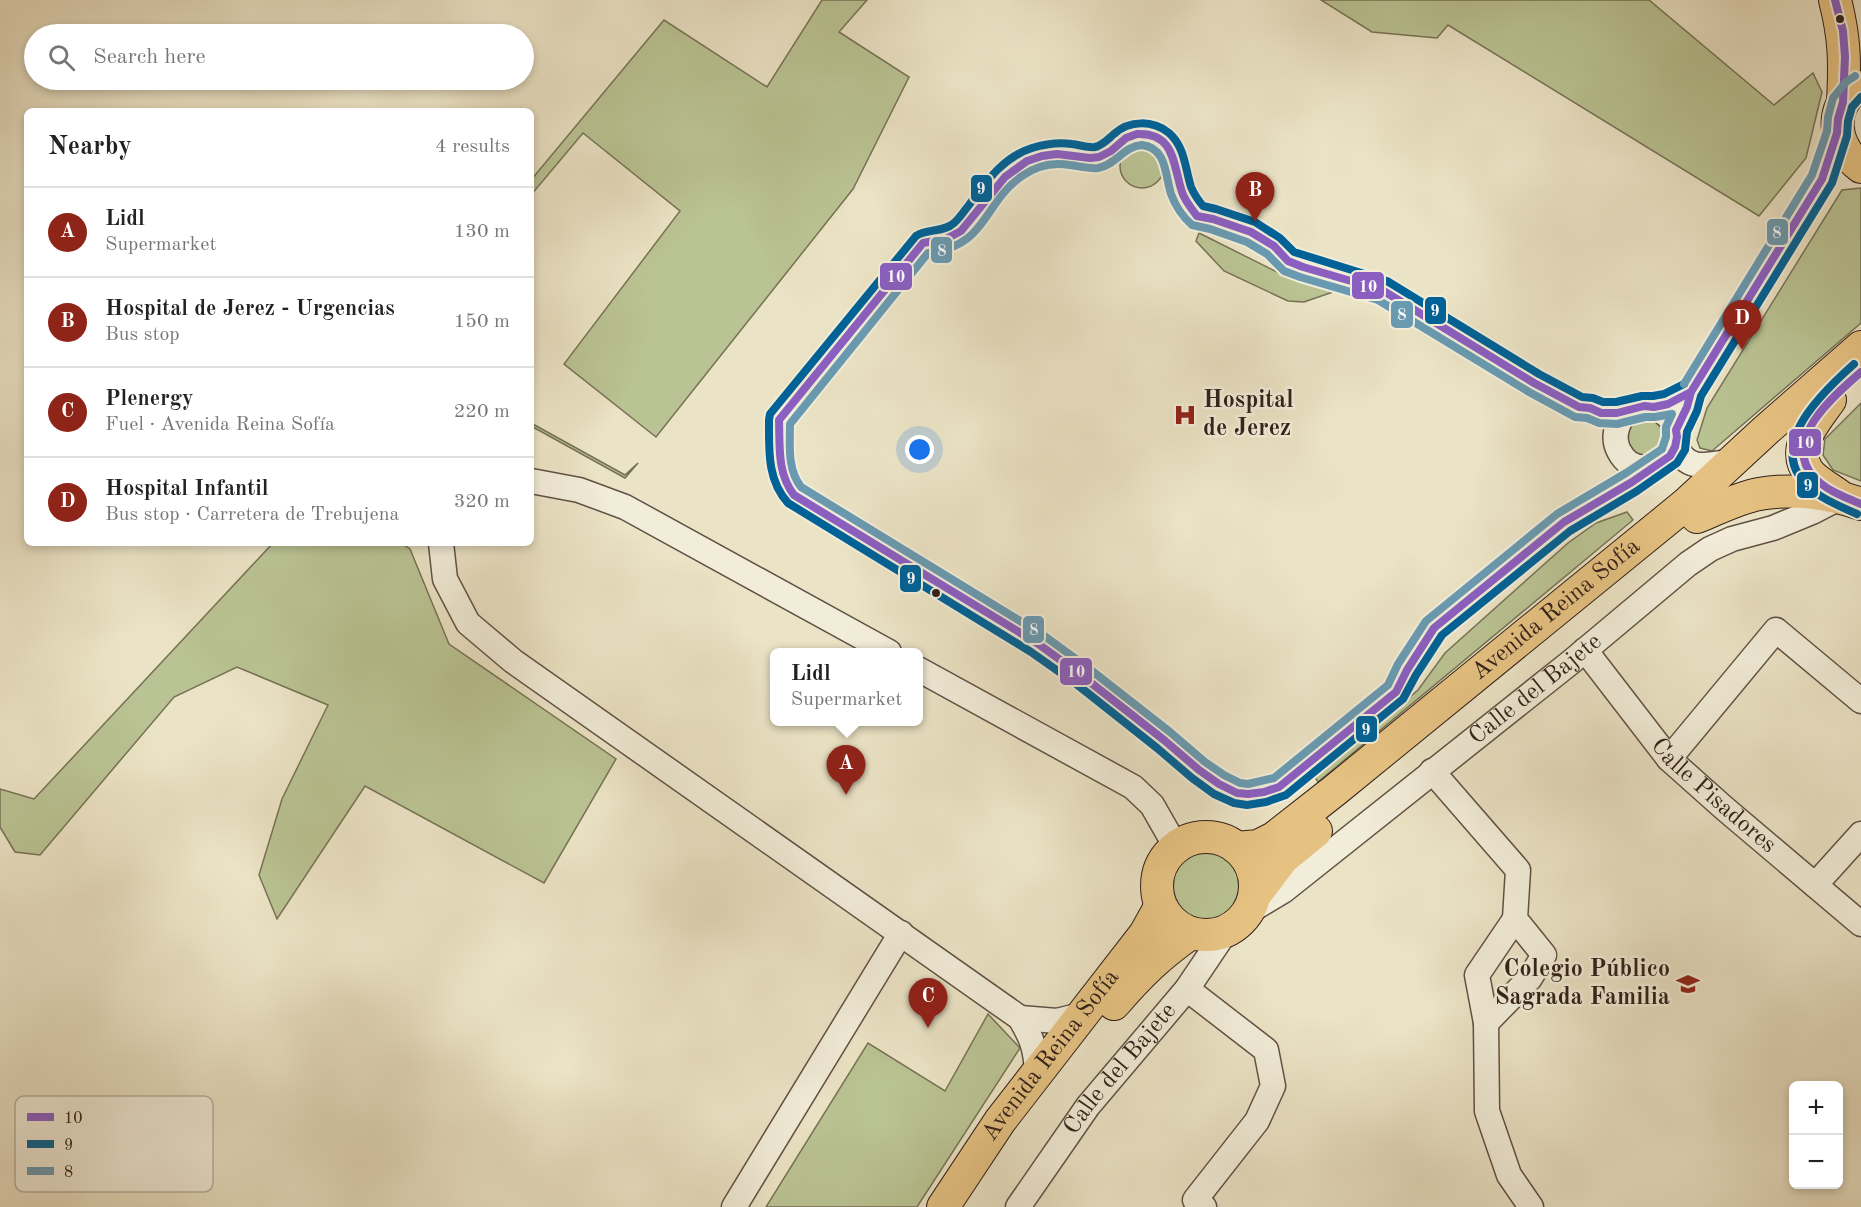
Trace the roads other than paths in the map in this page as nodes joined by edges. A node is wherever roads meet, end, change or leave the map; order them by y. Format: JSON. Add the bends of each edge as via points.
{"nodes":[{"id":1,"x":1835,"y":0,"type":"edge"},
{"id":2,"x":1847,"y":0,"type":"edge"},
{"id":3,"x":1861,"y":30,"type":"edge"},
{"id":4,"x":1852,"y":94,"type":"edge"},
{"id":5,"x":1837,"y":133,"type":"junction"},
{"id":6,"x":1861,"y":168,"type":"edge"},
{"id":7,"x":1822,"y":179,"type":"junction"},
{"id":8,"x":1861,"y":347,"type":"edge"},
{"id":9,"x":1861,"y":372,"type":"edge"},
{"id":10,"x":1691,"y":392,"type":"junction"},
{"id":11,"x":1830,"y":400,"type":"junction"},
{"id":12,"x":1654,"y":407,"type":"junction"},
{"id":13,"x":1676,"y":437,"type":"junction"},
{"id":14,"x":1733,"y":461,"type":"junction"},
{"id":15,"x":534,"y":482,"type":"edge"},
{"id":16,"x":1851,"y":500,"type":"edge"},
{"id":17,"x":1697,"y":517,"type":"junction"},
{"id":18,"x":441,"y":546,"type":"edge"},
{"id":19,"x":882,"y":648,"type":"edge"},
{"id":20,"x":1585,"y":650,"type":"junction"},
{"id":21,"x":923,"y":672,"type":"edge"},
{"id":22,"x":1861,"y":700,"type":"edge"},
{"id":23,"x":1669,"y":759,"type":"junction"},
{"id":24,"x":1432,"y":771,"type":"junction"},
{"id":25,"x":1861,"y":834,"type":"edge"},
{"id":26,"x":1176,"y":847,"type":"junction"},
{"id":27,"x":1237,"y":848,"type":"junction"},
{"id":28,"x":1815,"y":885,"type":"junction"},
{"id":29,"x":1160,"y":907,"type":"junction"},
{"id":30,"x":1243,"y":913,"type":"junction"},
{"id":31,"x":1515,"y":919,"type":"junction"},
{"id":32,"x":1861,"y":924,"type":"edge"},
{"id":33,"x":901,"y":933,"type":"junction"},
{"id":34,"x":1191,"y":933,"type":"junction"},
{"id":35,"x":1187,"y":989,"type":"junction"},
{"id":36,"x":1081,"y":1015,"type":"junction"},
{"id":37,"x":1020,"y":1018,"type":"junction"},
{"id":38,"x":1486,"y":1023,"type":"junction"},
{"id":39,"x":1037,"y":1072,"type":"junction"},
{"id":40,"x":734,"y":1207,"type":"edge"},
{"id":41,"x":943,"y":1207,"type":"edge"},
{"id":42,"x":963,"y":1207,"type":"edge"},
{"id":43,"x":1018,"y":1207,"type":"edge"},
{"id":44,"x":1204,"y":1207,"type":"edge"},
{"id":45,"x":1531,"y":1207,"type":"edge"}],
"edges":[{"from":1,"to":4,"type":"main road"},
{"from":2,"to":3,"type":"main road"},
{"from":4,"to":5,"type":"main road","via":[[1838,119]]},
{"from":5,"to":6,"type":"main road","via":[[1842,148]]},
{"from":5,"to":7,"type":"street"},
{"from":6,"to":7,"type":"street"},
{"from":7,"to":10,"type":"street"},
{"from":8,"to":14,"type":"main road","name":"Avenida Reina Sofía"},
{"from":9,"to":11,"type":"main road","name":"Avenida Reina Sofía"},
{"from":10,"to":12,"type":"street","via":[[1676,402]]},
{"from":10,"to":13,"type":"street"},
{"from":11,"to":16,"type":"main road","via":[[1806,434],[1803,462],[1811,475]]},
{"from":11,"to":17,"type":"main road","name":"Avenida Reina Sofía"},
{"from":12,"to":13,"type":"street","via":[[1671,418]]},
{"from":12,"to":13,"type":"street","via":[[1634,408],[1625,414],[1616,431],[1618,451],[1633,465],[1653,466],[1670,456]]},
{"from":13,"to":14,"type":"street","via":[[1682,457],[1689,463],[1705,466]]},
{"from":14,"to":27,"type":"main road","name":"Avenida Reina Sofía","via":[[1660,525],[1274,838],[1258,846]]},
{"from":15,"to":19,"type":"street","via":[[579,490],[625,507]]},
{"from":16,"to":17,"type":"main road","via":[[1786,491],[1758,494]]},
{"from":16,"to":20,"type":"street","name":"Calle del Bajete","via":[[1710,549]]},
{"from":17,"to":30,"type":"main road","name":"Avenida Reina Sofía","via":[[1435,737],[1283,858]]},
{"from":18,"to":33,"type":"street","via":[[445,579],[468,623],[513,661]]},
{"from":20,"to":23,"type":"street","name":"Calle Pisadores"},
{"from":20,"to":24,"type":"street","name":"Calle del Bajete"},
{"from":21,"to":26,"type":"street","via":[[1133,787],[1152,806]]},
{"from":22,"to":23,"type":"street","via":[[1776,630]]},
{"from":23,"to":28,"type":"street","name":"Calle Pisadores"},
{"from":24,"to":30,"type":"street","name":"Calle del Bajete","via":[[1283,891]]},
{"from":24,"to":31,"type":"street","via":[[1518,870]]},
{"from":25,"to":28,"type":"street"},
{"from":26,"to":27,"type":"main road","via":[[1190,839],[1207,837]]},
{"from":26,"to":29,"type":"main road","via":[[1160,868],[1156,887]]},
{"from":27,"to":30,"type":"main road","via":[[1246,857],[1255,882]]},
{"from":28,"to":32,"type":"street","name":"Calle Pisadores"},
{"from":29,"to":34,"type":"main road","via":[[1173,923]]},
{"from":29,"to":36,"type":"main road","name":"Avenida Reina Sofía","via":[[1145,934]]},
{"from":30,"to":34,"type":"main road","via":[[1215,935]]},
{"from":30,"to":35,"type":"street","name":"Calle del Bajete"},
{"from":31,"to":38,"type":"street","via":[[1477,975]]},
{"from":31,"to":38,"type":"street","via":[[1544,955],[1530,978]]},
{"from":33,"to":37,"type":"street"},
{"from":33,"to":40,"type":"street"},
{"from":34,"to":42,"type":"main road","name":"Avenida Reina Sofía","via":[[1140,975],[1082,1041]]},
{"from":35,"to":43,"type":"street","name":"Calle del Bajete","via":[[1088,1106]]},
{"from":35,"to":44,"type":"street","via":[[1266,1050],[1273,1086],[1257,1121],[1195,1200]]},
{"from":36,"to":37,"type":"street","via":[[1056,1021]]},
{"from":36,"to":39,"type":"main road","name":"Avenida Reina Sofía"},
{"from":37,"to":39,"type":"street","via":[[1032,1037]]},
{"from":38,"to":45,"type":"street","via":[[1487,1111],[1509,1175]]},
{"from":39,"to":41,"type":"main road","name":"Avenida Reina Sofía","via":[[999,1121]]}]}
